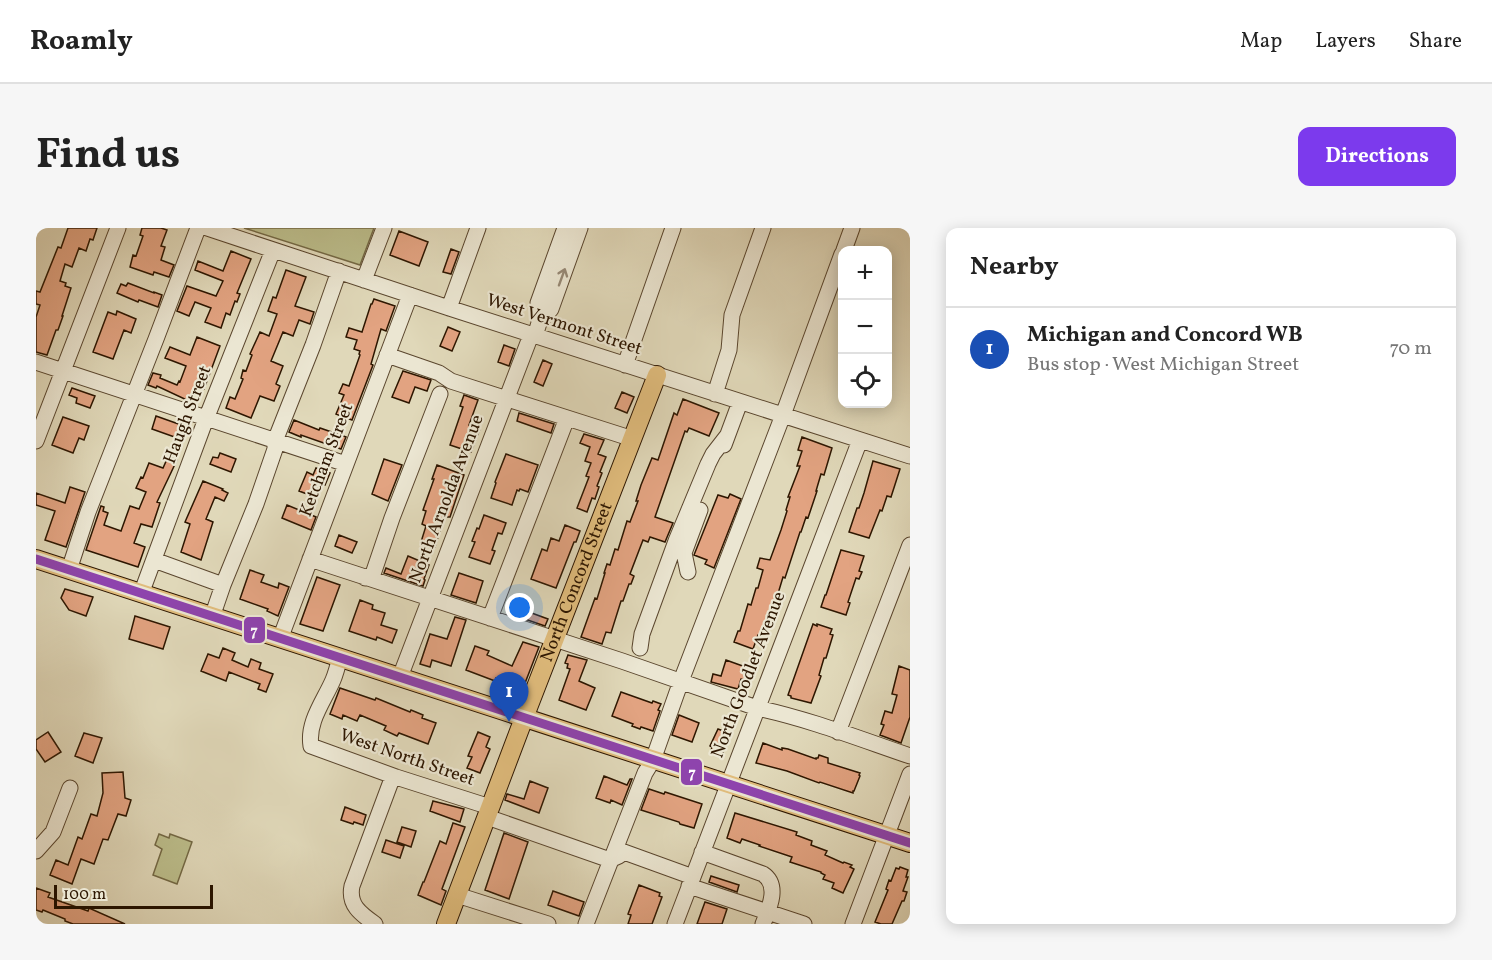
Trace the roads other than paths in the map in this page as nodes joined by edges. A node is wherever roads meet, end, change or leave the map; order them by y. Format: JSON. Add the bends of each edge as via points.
{"nodes":[{"id":1,"x":118,"y":228,"type":"edge"},
{"id":2,"x":198,"y":228,"type":"edge"},
{"id":3,"x":207,"y":228,"type":"edge"},
{"id":4,"x":384,"y":228,"type":"edge"},
{"id":5,"x":478,"y":228,"type":"edge"},
{"id":6,"x":565,"y":228,"type":"edge"},
{"id":7,"x":580,"y":228,"type":"edge"},
{"id":8,"x":673,"y":228,"type":"edge"},
{"id":9,"x":763,"y":228,"type":"edge"},
{"id":10,"x":852,"y":228,"type":"edge"},
{"id":11,"x":846,"y":246,"type":"edge"},
{"id":12,"x":273,"y":250,"type":"junction"},
{"id":13,"x":838,"y":266,"type":"edge"},
{"id":14,"x":339,"y":272,"type":"junction"},
{"id":15,"x":364,"y":280,"type":"junction"},
{"id":16,"x":410,"y":295,"type":"junction"},
{"id":17,"x":449,"y":308,"type":"junction"},
{"id":18,"x":535,"y":331,"type":"junction"},
{"id":19,"x":387,"y":355,"type":"junction"},
{"id":20,"x":36,"y":363,"type":"edge"},
{"id":21,"x":625,"y":365,"type":"junction"},
{"id":22,"x":62,"y":371,"type":"junction"},
{"id":23,"x":657,"y":375,"type":"junction"},
{"id":24,"x":445,"y":377,"type":"junction"},
{"id":25,"x":134,"y":394,"type":"junction"},
{"id":26,"x":715,"y":394,"type":"junction"},
{"id":27,"x":507,"y":398,"type":"junction"},
{"id":28,"x":740,"y":402,"type":"junction"},
{"id":29,"x":783,"y":415,"type":"junction"},
{"id":30,"x":567,"y":418,"type":"junction"},
{"id":31,"x":206,"y":419,"type":"junction"},
{"id":32,"x":727,"y":436,"type":"junction"},
{"id":33,"x":633,"y":439,"type":"junction"},
{"id":34,"x":860,"y":440,"type":"junction"},
{"id":35,"x":36,"y":441,"type":"edge"},
{"id":36,"x":275,"y":441,"type":"junction"},
{"id":37,"x":910,"y":456,"type":"edge"},
{"id":38,"x":346,"y":464,"type":"junction"},
{"id":39,"x":910,"y":545,"type":"edge"},
{"id":40,"x":36,"y":559,"type":"edge"},
{"id":41,"x":310,"y":559,"type":"junction"},
{"id":42,"x":154,"y":560,"type":"junction"},
{"id":43,"x":69,"y":570,"type":"junction"},
{"id":44,"x":688,"y":572,"type":"dead end"},
{"id":45,"x":365,"y":578,"type":"junction"},
{"id":46,"x":223,"y":585,"type":"junction"},
{"id":47,"x":141,"y":594,"type":"junction"},
{"id":48,"x":430,"y":599,"type":"junction"},
{"id":49,"x":212,"y":617,"type":"junction"},
{"id":50,"x":489,"y":618,"type":"junction"},
{"id":51,"x":280,"y":639,"type":"junction"},
{"id":52,"x":555,"y":640,"type":"junction"},
{"id":53,"x":640,"y":648,"type":"junction"},
{"id":54,"x":340,"y":657,"type":"junction"},
{"id":55,"x":622,"y":661,"type":"junction"},
{"id":56,"x":656,"y":673,"type":"junction"},
{"id":57,"x":400,"y":677,"type":"junction"},
{"id":58,"x":681,"y":681,"type":"junction"},
{"id":59,"x":757,"y":708,"type":"junction"},
{"id":60,"x":524,"y":718,"type":"junction"},
{"id":61,"x":838,"y":732,"type":"junction"},
{"id":62,"x":910,"y":756,"type":"edge"},
{"id":63,"x":653,"y":760,"type":"junction"},
{"id":64,"x":910,"y":774,"type":"edge"},
{"id":65,"x":393,"y":776,"type":"junction"},
{"id":66,"x":728,"y":784,"type":"junction"},
{"id":67,"x":70,"y":788,"type":"dead end"},
{"id":68,"x":488,"y":812,"type":"junction"},
{"id":69,"x":886,"y":836,"type":"junction"},
{"id":70,"x":910,"y":843,"type":"edge"},
{"id":71,"x":36,"y":851,"type":"edge"},
{"id":72,"x":702,"y":852,"type":"junction"},
{"id":73,"x":616,"y":854,"type":"junction"},
{"id":74,"x":691,"y":881,"type":"junction"},
{"id":75,"x":458,"y":895,"type":"junction"},
{"id":76,"x":765,"y":918,"type":"edge"},
{"id":77,"x":375,"y":924,"type":"edge"},
{"id":78,"x":446,"y":924,"type":"edge"},
{"id":79,"x":548,"y":924,"type":"edge"},
{"id":80,"x":586,"y":924,"type":"edge"},
{"id":81,"x":675,"y":924,"type":"edge"},
{"id":82,"x":804,"y":924,"type":"edge"},
{"id":83,"x":853,"y":924,"type":"edge"}],
"edges":[{"from":1,"to":22,"type":"street"},
{"from":2,"to":25,"type":"street"},
{"from":3,"to":12,"type":"street","name":"West Vermont Street"},
{"from":4,"to":15,"type":"street"},
{"from":5,"to":17,"type":"street"},
{"from":6,"to":18,"type":"street","via":[[538,303]]},
{"from":18,"to":7,"type":"street","one_way":true,"via":[[551,309]]},
{"from":8,"to":21,"type":"street"},
{"from":9,"to":26,"type":"street","via":[[732,315],[729,350]]},
{"from":10,"to":11,"type":"street"},
{"from":12,"to":14,"type":"street","name":"West Vermont Street"},
{"from":12,"to":31,"type":"street","name":"Haugh Street"},
{"from":13,"to":29,"type":"street"},
{"from":14,"to":15,"type":"street","name":"West Vermont Street"},
{"from":14,"to":36,"type":"street"},
{"from":15,"to":16,"type":"street","name":"West Vermont Street"},
{"from":16,"to":17,"type":"street","name":"West Vermont Street"},
{"from":16,"to":19,"type":"street","name":"Ketcham Street"},
{"from":17,"to":18,"type":"street","name":"West Vermont Street"},
{"from":18,"to":21,"type":"street","name":"West Vermont Street"},
{"from":18,"to":27,"type":"street","name":"North Arnolda Avenue"},
{"from":19,"to":24,"type":"street"},
{"from":19,"to":38,"type":"street","name":"Ketcham Street"},
{"from":20,"to":22,"type":"street"},
{"from":21,"to":23,"type":"street","name":"West Vermont Street"},
{"from":22,"to":25,"type":"street"},
{"from":22,"to":35,"type":"street"},
{"from":23,"to":26,"type":"street","name":"West Vermont Street"},
{"from":23,"to":33,"type":"main road","name":"North Concord Street"},
{"from":24,"to":27,"type":"street"},
{"from":24,"to":45,"type":"street","via":[[373,574]]},
{"from":25,"to":31,"type":"street"},
{"from":25,"to":43,"type":"street"},
{"from":26,"to":28,"type":"street","name":"West Vermont Street"},
{"from":27,"to":30,"type":"street"},
{"from":27,"to":48,"type":"street","name":"North Arnolda Avenue"},
{"from":28,"to":29,"type":"street","name":"West Vermont Street"},
{"from":28,"to":32,"type":"street"},
{"from":29,"to":34,"type":"street","name":"West Vermont Street"},
{"from":29,"to":58,"type":"street"},
{"from":30,"to":33,"type":"street"},
{"from":30,"to":50,"type":"street"},
{"from":31,"to":36,"type":"street"},
{"from":31,"to":42,"type":"street","name":"Haugh Street"},
{"from":32,"to":44,"type":"street","via":[[684,554]]},
{"from":32,"to":53,"type":"street","via":[[708,464],[676,541]]},
{"from":33,"to":52,"type":"main road","name":"North Concord Street"},
{"from":34,"to":37,"type":"street","name":"West Vermont Street"},
{"from":34,"to":59,"type":"street","name":"North Goodlet Avenue"},
{"from":36,"to":38,"type":"street"},
{"from":36,"to":46,"type":"street","via":[[256,504]]},
{"from":38,"to":41,"type":"street","name":"Ketcham Street"},
{"from":39,"to":61,"type":"street"},
{"from":40,"to":43,"type":"main road"},
{"from":41,"to":45,"type":"street"},
{"from":41,"to":51,"type":"street","name":"Ketcham Street"},
{"from":42,"to":46,"type":"street"},
{"from":42,"to":47,"type":"street","name":"Haugh Street"},
{"from":43,"to":47,"type":"main road"},
{"from":45,"to":48,"type":"street"},
{"from":46,"to":49,"type":"street"},
{"from":47,"to":49,"type":"main road"},
{"from":48,"to":50,"type":"street"},
{"from":48,"to":57,"type":"street","name":"North Arnolda Avenue"},
{"from":49,"to":51,"type":"main road"},
{"from":50,"to":52,"type":"street"},
{"from":51,"to":54,"type":"main road"},
{"from":52,"to":55,"type":"street"},
{"from":52,"to":60,"type":"main road","name":"North Concord Street"},
{"from":53,"to":55,"type":"street","via":[[633,657]]},
{"from":53,"to":56,"type":"street","via":[[644,660]]},
{"from":54,"to":57,"type":"main road"},
{"from":54,"to":65,"type":"street","name":"West North Street","via":[[312,723],[311,746]]},
{"from":55,"to":56,"type":"street"},
{"from":56,"to":58,"type":"street"},
{"from":57,"to":60,"type":"main road"},
{"from":58,"to":59,"type":"street"},
{"from":58,"to":63,"type":"street"},
{"from":59,"to":61,"type":"street"},
{"from":59,"to":66,"type":"street","name":"North Goodlet Avenue"},
{"from":60,"to":63,"type":"main road"},
{"from":60,"to":68,"type":"main road","name":"North Concord Street"},
{"from":61,"to":62,"type":"street"},
{"from":63,"to":66,"type":"main road"},
{"from":63,"to":73,"type":"street"},
{"from":64,"to":69,"type":"street"},
{"from":65,"to":68,"type":"street","name":"West North Street"},
{"from":65,"to":77,"type":"street","via":[[350,893],[361,914]]},
{"from":66,"to":69,"type":"main road"},
{"from":66,"to":72,"type":"street","name":"North Goodlet Avenue"},
{"from":67,"to":71,"type":"street","via":[[53,832]]},
{"from":68,"to":73,"type":"street","name":"West North Street"},
{"from":68,"to":75,"type":"main road","name":"North Concord Street"},
{"from":69,"to":70,"type":"main road"},
{"from":69,"to":83,"type":"street"},
{"from":72,"to":74,"type":"street","name":"North Goodlet Avenue"},
{"from":72,"to":76,"type":"street","via":[[769,878],[772,892]]},
{"from":73,"to":74,"type":"street","name":"West North Street"},
{"from":73,"to":80,"type":"street"},
{"from":74,"to":76,"type":"street","name":"West North Street"},
{"from":74,"to":81,"type":"street","name":"North Goodlet Avenue"},
{"from":75,"to":78,"type":"main road","name":"North Concord Street"},
{"from":75,"to":79,"type":"street"},
{"from":76,"to":82,"type":"street","name":"West North Street"}]}
